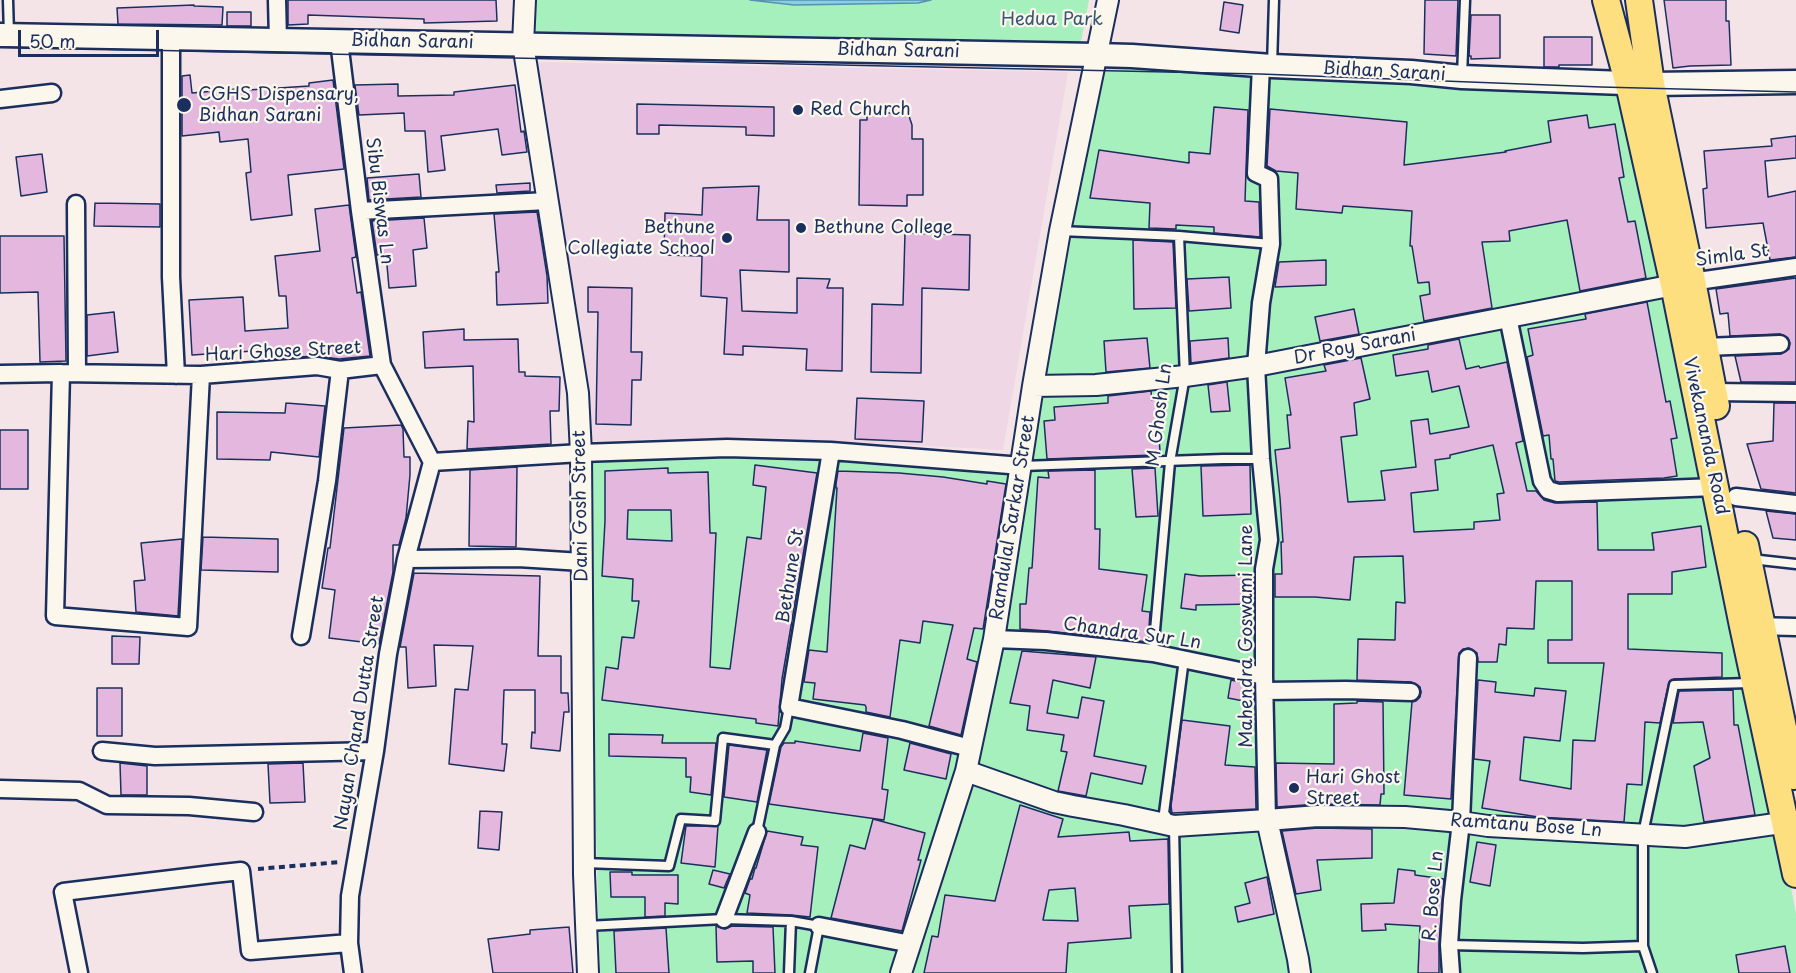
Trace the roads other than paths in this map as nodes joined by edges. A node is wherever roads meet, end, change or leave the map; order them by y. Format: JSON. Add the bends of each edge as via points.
{"nodes":[{"id":1,"x":8,"y":0,"type":"edge"},
{"id":2,"x":277,"y":0,"type":"edge"},
{"id":3,"x":525,"y":0,"type":"edge"},
{"id":4,"x":1108,"y":0,"type":"edge"},
{"id":5,"x":1274,"y":0,"type":"edge"},
{"id":6,"x":1465,"y":0,"type":"edge"},
{"id":7,"x":1606,"y":0,"type":"edge"},
{"id":8,"x":1639,"y":0,"type":"edge"},
{"id":9,"x":5,"y":35,"type":"edge"},
{"id":10,"x":171,"y":38,"type":"junction"},
{"id":11,"x":278,"y":40,"type":"junction"},
{"id":12,"x":339,"y":41,"type":"junction"},
{"id":13,"x":523,"y":44,"type":"junction"},
{"id":14,"x":1096,"y":55,"type":"junction"},
{"id":15,"x":1266,"y":66,"type":"junction"},
{"id":16,"x":1461,"y":77,"type":"junction"},
{"id":17,"x":1796,"y":82,"type":"edge"},
{"id":18,"x":1640,"y":84,"type":"junction"},
{"id":19,"x":52,"y":93,"type":"dead end"},
{"id":20,"x":0,"y":99,"type":"edge"},
{"id":21,"x":547,"y":201,"type":"junction"},
{"id":22,"x":76,"y":204,"type":"dead end"},
{"id":23,"x":360,"y":212,"type":"junction"},
{"id":24,"x":1060,"y":231,"type":"junction"},
{"id":25,"x":1179,"y":236,"type":"junction"},
{"id":26,"x":1271,"y":244,"type":"junction"},
{"id":27,"x":1796,"y":267,"type":"edge"},
{"id":28,"x":1683,"y":283,"type":"junction"},
{"id":29,"x":1508,"y":317,"type":"junction"},
{"id":30,"x":1780,"y":344,"type":"dead end"},
{"id":31,"x":1705,"y":347,"type":"junction"},
{"id":32,"x":382,"y":366,"type":"junction"},
{"id":33,"x":1256,"y":366,"type":"junction"},
{"id":34,"x":340,"y":370,"type":"junction"},
{"id":35,"x":69,"y":373,"type":"junction"},
{"id":36,"x":0,"y":374,"type":"edge"},
{"id":37,"x":176,"y":375,"type":"junction"},
{"id":38,"x":201,"y":375,"type":"junction"},
{"id":39,"x":1185,"y":376,"type":"junction"},
{"id":40,"x":1033,"y":386,"type":"junction"},
{"id":41,"x":1713,"y":392,"type":"junction"},
{"id":42,"x":1796,"y":393,"type":"edge"},
{"id":43,"x":831,"y":451,"type":"junction"},
{"id":44,"x":581,"y":453,"type":"junction"},
{"id":45,"x":1261,"y":459,"type":"junction"},
{"id":46,"x":432,"y":462,"type":"junction"},
{"id":47,"x":1170,"y":462,"type":"junction"},
{"id":48,"x":1022,"y":466,"type":"junction"},
{"id":49,"x":1726,"y":492,"type":"junction"},
{"id":50,"x":1796,"y":504,"type":"edge"},
{"id":51,"x":1747,"y":558,"type":"junction"},
{"id":52,"x":406,"y":559,"type":"junction"},
{"id":53,"x":582,"y":562,"type":"junction"},
{"id":54,"x":1796,"y":564,"type":"edge"},
{"id":55,"x":1753,"y":626,"type":"junction"},
{"id":56,"x":1796,"y":627,"type":"edge"},
{"id":57,"x":301,"y":636,"type":"dead end"},
{"id":58,"x":994,"y":639,"type":"junction"},
{"id":59,"x":1153,"y":653,"type":"junction"},
{"id":60,"x":1468,"y":658,"type":"dead end"},
{"id":61,"x":1184,"y":659,"type":"junction"},
{"id":62,"x":1264,"y":683,"type":"junction"},
{"id":63,"x":1755,"y":683,"type":"junction"},
{"id":64,"x":1411,"y":692,"type":"dead end"},
{"id":65,"x":789,"y":707,"type":"junction"},
{"id":66,"x":776,"y":745,"type":"junction"},
{"id":67,"x":970,"y":748,"type":"junction"},
{"id":68,"x":102,"y":751,"type":"dead end"},
{"id":69,"x":375,"y":751,"type":"junction"},
{"id":70,"x":966,"y":771,"type":"junction"},
{"id":71,"x":0,"y":789,"type":"edge"},
{"id":72,"x":1796,"y":793,"type":"edge"},
{"id":73,"x":254,"y":812,"type":"dead end"},
{"id":74,"x":1267,"y":820,"type":"junction"},
{"id":75,"x":1790,"y":821,"type":"edge"},
{"id":76,"x":1461,"y":822,"type":"junction"},
{"id":77,"x":1174,"y":826,"type":"junction"},
{"id":78,"x":757,"y":832,"type":"joint"},
{"id":79,"x":1643,"y":834,"type":"junction"},
{"id":80,"x":584,"y":863,"type":"junction"},
{"id":81,"x":1796,"y":874,"type":"edge"},
{"id":82,"x":723,"y":919,"type":"junction"},
{"id":83,"x":791,"y":921,"type":"junction"},
{"id":84,"x":586,"y":926,"type":"junction"},
{"id":85,"x":819,"y":926,"type":"junction"},
{"id":86,"x":349,"y":943,"type":"junction"},
{"id":87,"x":910,"y":944,"type":"junction"},
{"id":88,"x":1449,"y":945,"type":"junction"},
{"id":89,"x":1643,"y":946,"type":"junction"},
{"id":90,"x":79,"y":973,"type":"edge"},
{"id":91,"x":353,"y":973,"type":"edge"},
{"id":92,"x":588,"y":973,"type":"edge"},
{"id":93,"x":789,"y":973,"type":"edge"},
{"id":94,"x":810,"y":973,"type":"edge"},
{"id":95,"x":901,"y":973,"type":"edge"},
{"id":96,"x":1177,"y":973,"type":"edge"},
{"id":97,"x":1300,"y":973,"type":"edge"},
{"id":98,"x":1451,"y":973,"type":"edge"},
{"id":99,"x":1652,"y":973,"type":"edge"}],
"edges":[{"from":1,"to":9,"type":"lane"},
{"from":2,"to":11,"type":"street"},
{"from":3,"to":13,"type":"street","name":"Dani Gosh Street"},
{"from":4,"to":14,"type":"street","name":"Ramdulal Sarkar Street"},
{"from":5,"to":15,"type":"lane"},
{"from":6,"to":16,"type":"lane"},
{"from":7,"to":18,"type":"main road","name":"Vivekananda Road"},
{"from":8,"to":18,"type":"main road","name":"Vivekananda Road"},
{"from":9,"to":10,"type":"main road","name":"Bidhan Sarani"},
{"from":10,"to":11,"type":"main road","name":"Bidhan Sarani"},
{"from":10,"to":37,"type":"street","via":[[171,277]]},
{"from":11,"to":12,"type":"main road","name":"Bidhan Sarani"},
{"from":12,"to":13,"type":"main road","name":"Bidhan Sarani"},
{"from":12,"to":23,"type":"street","name":"Sibu Biswas Ln"},
{"from":13,"to":14,"type":"main road","name":"Bidhan Sarani"},
{"from":13,"to":21,"type":"street","name":"Dani Gosh Street"},
{"from":14,"to":15,"type":"main road","name":"Bidhan Sarani"},
{"from":14,"to":24,"type":"street","name":"Ramdulal Sarkar Street"},
{"from":15,"to":16,"type":"main road","name":"Bidhan Sarani"},
{"from":15,"to":26,"type":"street","name":"Mahendra Goswami Lane","via":[[1256,173],[1269,179]]},
{"from":16,"to":18,"type":"main road","name":"Bidhan Sarani"},
{"from":17,"to":18,"type":"main road","name":"Bidhan Sarani"},
{"from":18,"to":28,"type":"main road","name":"Vivekananda Road"},
{"from":19,"to":20,"type":"street"},
{"from":21,"to":23,"type":"street"},
{"from":21,"to":44,"type":"street","name":"Dani Gosh Street","via":[[578,393]]},
{"from":22,"to":35,"type":"street"},
{"from":23,"to":32,"type":"street","name":"Sibu Biswas Ln"},
{"from":24,"to":25,"type":"lane"},
{"from":24,"to":40,"type":"street","name":"Ramdulal Sarkar Street"},
{"from":25,"to":26,"type":"lane"},
{"from":25,"to":39,"type":"lane","name":"M Ghosh Ln"},
{"from":26,"to":33,"type":"street","name":"Mahendra Goswami Lane"},
{"from":27,"to":28,"type":"street","name":"Simla St"},
{"from":28,"to":29,"type":"street","name":"Dr Roy Sarani"},
{"from":28,"to":31,"type":"main road","name":"Vivekananda Road"},
{"from":28,"to":49,"type":"main road","name":"Vivekananda Road"},
{"from":29,"to":33,"type":"street","name":"Dr Roy Sarani"},
{"from":29,"to":49,"type":"street","via":[[1542,480],[1548,490]]},
{"from":30,"to":31,"type":"street"},
{"from":31,"to":41,"type":"main road","name":"Vivekananda Road"},
{"from":32,"to":34,"type":"street","name":"Hari Ghose Street"},
{"from":32,"to":46,"type":"street","name":"Hari Ghose Street"},
{"from":33,"to":39,"type":"street","name":"Dr Roy Sarani"},
{"from":33,"to":45,"type":"street","name":"Mahendra Goswami Lane"},
{"from":34,"to":38,"type":"street","name":"Hari Ghose Street","via":[[317,366]]},
{"from":34,"to":57,"type":"street","via":[[327,481]]},
{"from":35,"to":36,"type":"street","name":"Hari Ghose Street"},
{"from":35,"to":37,"type":"street","name":"Hari Ghose Street"},
{"from":35,"to":38,"type":"street","via":[[56,616],[188,627]]},
{"from":37,"to":38,"type":"street","name":"Hari Ghose Street"},
{"from":39,"to":40,"type":"street","name":"Dr Roy Sarani","via":[[1096,385]]},
{"from":39,"to":47,"type":"lane","name":"M Ghosh Ln"},
{"from":40,"to":48,"type":"street","name":"Ramdulal Sarkar Street"},
{"from":41,"to":42,"type":"street"},
{"from":41,"to":49,"type":"main road","name":"Vivekananda Road"},
{"from":43,"to":44,"type":"street","via":[[727,448]]},
{"from":43,"to":48,"type":"street"},
{"from":43,"to":65,"type":"street","name":"Bethune St"},
{"from":44,"to":46,"type":"street"},
{"from":44,"to":53,"type":"street","name":"Dani Gosh Street"},
{"from":45,"to":47,"type":"lane"},
{"from":45,"to":62,"type":"street","name":"Mahendra Goswami Lane","via":[[1269,540],[1264,568]]},
{"from":46,"to":52,"type":"street","name":"Nayan Chand Dutta Street"},
{"from":47,"to":48,"type":"lane"},
{"from":47,"to":59,"type":"lane","name":"M Ghosh Ln"},
{"from":48,"to":58,"type":"street","name":"Ramdulal Sarkar Street"},
{"from":49,"to":50,"type":"street"},
{"from":49,"to":51,"type":"main road","name":"Vivekananda Road"},
{"from":49,"to":55,"type":"main road","name":"Vivekananda Road"},
{"from":51,"to":54,"type":"lane"},
{"from":51,"to":55,"type":"main road","name":"Vivekananda Road"},
{"from":52,"to":53,"type":"street"},
{"from":52,"to":69,"type":"street","name":"Nayan Chand Dutta Street"},
{"from":53,"to":80,"type":"street","name":"Dani Gosh Street"},
{"from":55,"to":56,"type":"street"},
{"from":55,"to":63,"type":"main road","name":"Vivekananda Road"},
{"from":55,"to":72,"type":"main road","name":"Vivekananda Road"},
{"from":58,"to":59,"type":"street","name":"Chandra Sur Ln"},
{"from":58,"to":67,"type":"street","name":"Ramdulal Sarkar Street"},
{"from":59,"to":61,"type":"street","name":"Chandra Sur Ln"},
{"from":60,"to":76,"type":"street","name":"R. Bose Ln"},
{"from":61,"to":62,"type":"street","name":"Chandra Sur Ln"},
{"from":61,"to":77,"type":"lane","via":[[1164,813]]},
{"from":62,"to":64,"type":"street","name":"Chandra Sur Ln"},
{"from":62,"to":74,"type":"street","name":"Mahendra Goswami Lane"},
{"from":63,"to":75,"type":"main road","name":"Vivekananda Road"},
{"from":63,"to":79,"type":"lane","via":[[1674,685]]},
{"from":65,"to":66,"type":"lane","via":[[785,728]]},
{"from":65,"to":67,"type":"street"},
{"from":66,"to":78,"type":"lane"},
{"from":66,"to":80,"type":"lane","via":[[723,738],[715,821],[681,819],[669,866]]},
{"from":67,"to":70,"type":"street","name":"Ramdulal Sarkar Street"},
{"from":68,"to":69,"type":"street","via":[[155,756]]},
{"from":69,"to":86,"type":"street","name":"Nayan Chand Dutta Street","via":[[350,896]]},
{"from":70,"to":77,"type":"street","name":"Ramtanu Bose Ln","via":[[1054,801]]},
{"from":70,"to":87,"type":"street","name":"Ramdulal Sarkar Street"},
{"from":71,"to":73,"type":"street","via":[[79,791],[106,805]]},
{"from":74,"to":76,"type":"street","name":"Ramtanu Bose Ln","via":[[1318,816]]},
{"from":74,"to":77,"type":"street","name":"Ramtanu Bose Ln"},
{"from":74,"to":97,"type":"street"},
{"from":75,"to":79,"type":"street","name":"Ramtanu Bose Ln","via":[[1685,837]]},
{"from":75,"to":81,"type":"main road","name":"Vivekananda Road"},
{"from":76,"to":79,"type":"street","name":"Ramtanu Bose Ln"},
{"from":76,"to":88,"type":"street","name":"R. Bose Ln"},
{"from":77,"to":96,"type":"lane"},
{"from":78,"to":82,"type":"street"},
{"from":79,"to":89,"type":"lane"},
{"from":80,"to":84,"type":"street","name":"Dani Gosh Street"},
{"from":82,"to":83,"type":"lane"},
{"from":82,"to":84,"type":"lane"},
{"from":83,"to":85,"type":"lane"},
{"from":83,"to":93,"type":"lane"},
{"from":84,"to":92,"type":"street","name":"Dani Gosh Street"},
{"from":85,"to":87,"type":"street"},
{"from":85,"to":94,"type":"lane"},
{"from":86,"to":90,"type":"street","via":[[250,951],[241,871],[63,892]]},
{"from":86,"to":91,"type":"street","name":"Nayan Chand Dutta Street"},
{"from":87,"to":95,"type":"street","name":"Ramdulal Sarkar Street"},
{"from":88,"to":89,"type":"lane"},
{"from":88,"to":98,"type":"street","name":"R. Bose Ln"},
{"from":89,"to":99,"type":"lane"}]}
